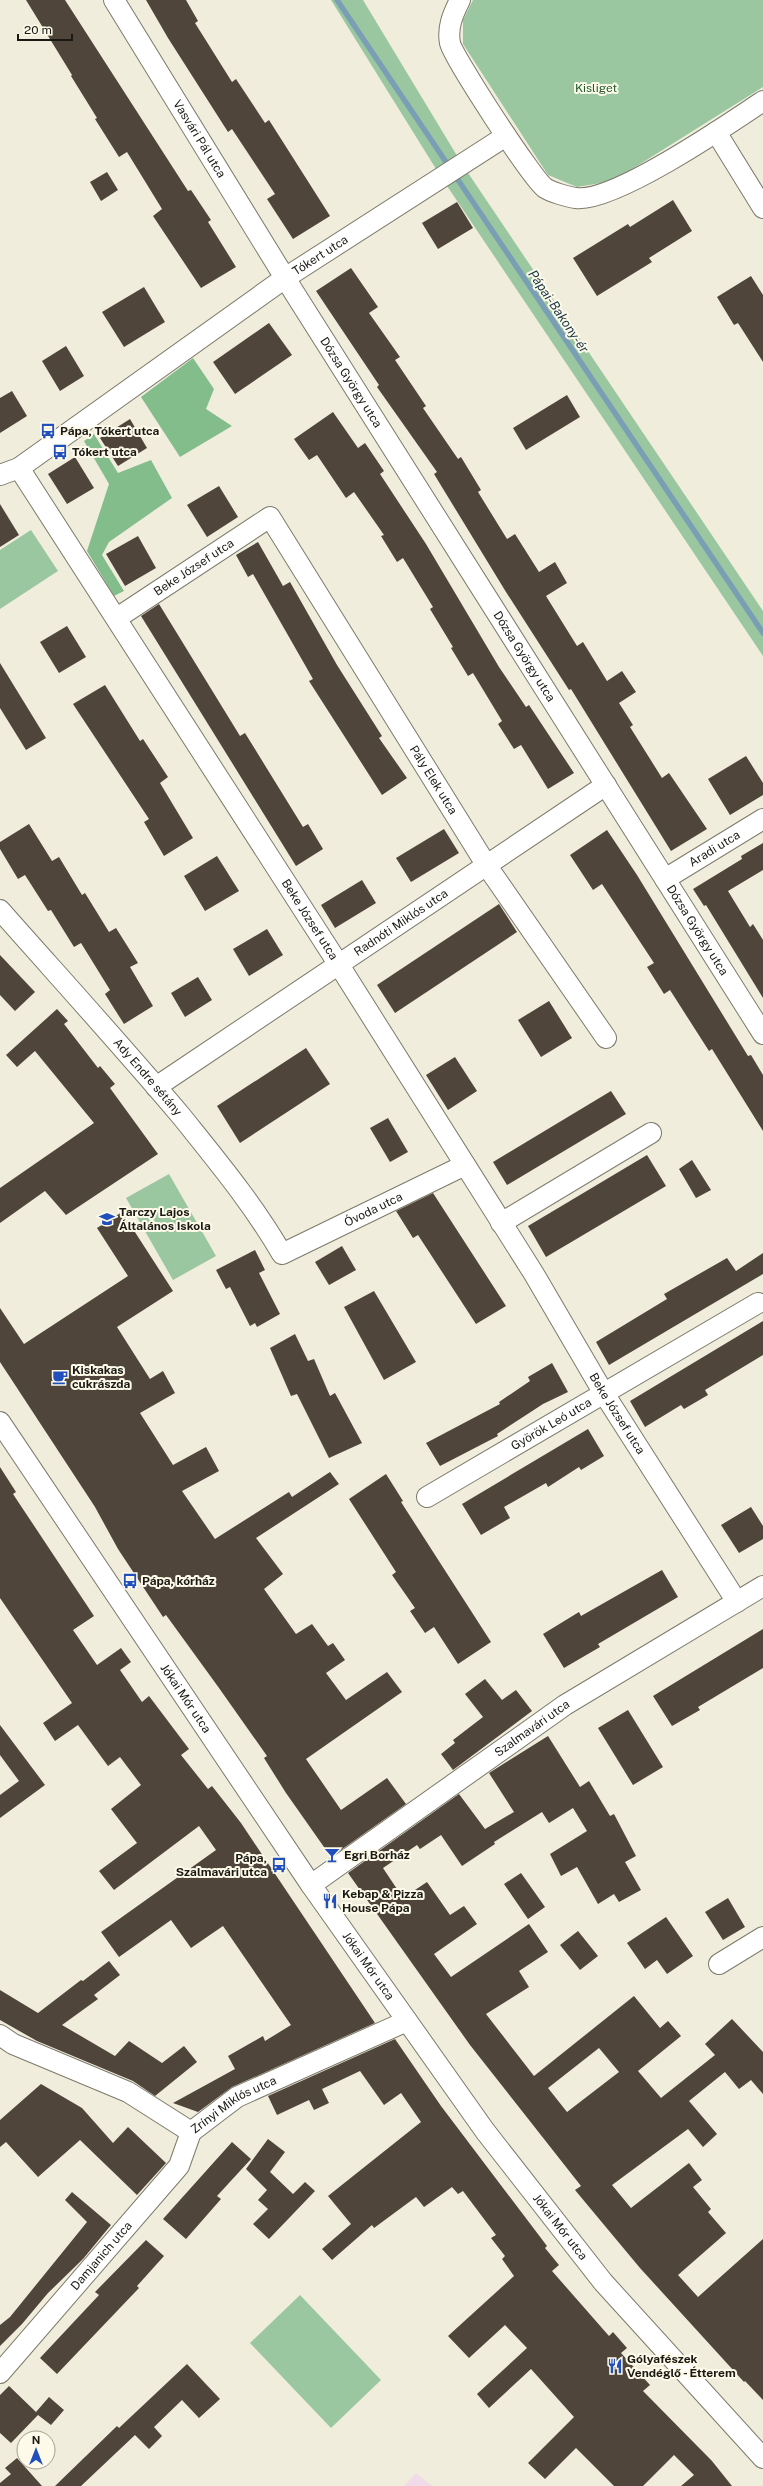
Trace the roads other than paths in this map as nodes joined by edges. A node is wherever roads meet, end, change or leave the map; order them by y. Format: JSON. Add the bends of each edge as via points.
{"nodes":[{"id":1,"x":114,"y":0,"type":"edge"},
{"id":2,"x":460,"y":0,"type":"edge"},
{"id":3,"x":763,"y":101,"type":"edge"},
{"id":4,"x":716,"y":132,"type":"junction"},
{"id":5,"x":506,"y":136,"type":"junction"},
{"id":6,"x":763,"y":208,"type":"edge"},
{"id":7,"x":285,"y":278,"type":"junction"},
{"id":8,"x":19,"y":468,"type":"junction"},
{"id":9,"x":0,"y":475,"type":"edge"},
{"id":10,"x":270,"y":517,"type":"joint"},
{"id":11,"x":117,"y":618,"type":"junction"},
{"id":12,"x":606,"y":786,"type":"junction"},
{"id":13,"x":763,"y":819,"type":"edge"},
{"id":14,"x":487,"y":866,"type":"junction"},
{"id":15,"x":665,"y":879,"type":"junction"},
{"id":16,"x":0,"y":910,"type":"edge"},
{"id":17,"x":339,"y":965,"type":"junction"},
{"id":18,"x":763,"y":1034,"type":"edge"},
{"id":19,"x":606,"y":1038,"type":"dead end"},
{"id":20,"x":156,"y":1087,"type":"junction"},
{"id":21,"x":651,"y":1133,"type":"dead end"},
{"id":22,"x":464,"y":1165,"type":"junction"},
{"id":23,"x":501,"y":1223,"type":"junction"},
{"id":24,"x":282,"y":1254,"type":"joint"},
{"id":25,"x":758,"y":1303,"type":"dead end"},
{"id":26,"x":603,"y":1392,"type":"junction"},
{"id":27,"x":0,"y":1422,"type":"edge"},
{"id":28,"x":428,"y":1497,"type":"dead end"},
{"id":29,"x":763,"y":1586,"type":"edge"},
{"id":30,"x":737,"y":1602,"type":"junction"},
{"id":31,"x":311,"y":1885,"type":"junction"},
{"id":32,"x":763,"y":1937,"type":"edge"},
{"id":33,"x":720,"y":1964,"type":"dead end"},
{"id":34,"x":407,"y":2021,"type":"junction"},
{"id":35,"x":0,"y":2035,"type":"edge"},
{"id":36,"x":191,"y":2132,"type":"junction"},
{"id":37,"x":0,"y":2372,"type":"edge"},
{"id":38,"x":763,"y":2458,"type":"edge"}],
"edges":[{"from":1,"to":7,"type":"street","name":"Vasvári Pál utca"},
{"from":2,"to":5,"type":"street","via":[[450,18],[450,44]]},
{"from":3,"to":4,"type":"street"},
{"from":4,"to":5,"type":"street","via":[[616,190],[577,199],[544,188]]},
{"from":4,"to":6,"type":"street"},
{"from":5,"to":7,"type":"street","name":"Tókert utca"},
{"from":7,"to":8,"type":"street","name":"Tókert utca"},
{"from":7,"to":12,"type":"street","name":"Dózsa György utca"},
{"from":8,"to":9,"type":"street","name":"Tókert utca"},
{"from":8,"to":11,"type":"street","name":"Beke József utca"},
{"from":10,"to":11,"type":"street","name":"Beke József utca"},
{"from":10,"to":14,"type":"street","name":"Pály Elek utca"},
{"from":11,"to":17,"type":"street","name":"Beke József utca"},
{"from":12,"to":14,"type":"street","name":"Radnóti Miklós utca"},
{"from":12,"to":15,"type":"street","name":"Dózsa György utca"},
{"from":13,"to":15,"type":"street","name":"Aradi utca"},
{"from":14,"to":17,"type":"street","name":"Radnóti Miklós utca"},
{"from":14,"to":19,"type":"street","name":"Pály Elek utca"},
{"from":15,"to":18,"type":"street","name":"Dózsa György utca"},
{"from":16,"to":20,"type":"street","name":"Ady Endre sétány"},
{"from":17,"to":20,"type":"street","name":"Radnóti Miklós utca"},
{"from":17,"to":22,"type":"street","name":"Beke József utca"},
{"from":20,"to":24,"type":"street","name":"Ady Endre sétány","via":[[233,1179]]},
{"from":21,"to":23,"type":"street"},
{"from":22,"to":23,"type":"street","name":"Beke József utca"},
{"from":22,"to":24,"type":"street","name":"Óvoda utca"},
{"from":23,"to":26,"type":"street","name":"Beke József utca"},
{"from":25,"to":26,"type":"street","name":"Györök Leó utca"},
{"from":26,"to":28,"type":"street","name":"Györök Leó utca"},
{"from":26,"to":30,"type":"street","name":"Beke József utca"},
{"from":27,"to":31,"type":"street","name":"Jókai Mór utca"},
{"from":29,"to":30,"type":"street","name":"Szalmavári utca"},
{"from":30,"to":31,"type":"street","name":"Szalmavári utca","via":[[565,1705]]},
{"from":31,"to":34,"type":"street","name":"Jókai Mór utca"},
{"from":32,"to":33,"type":"street"},
{"from":34,"to":36,"type":"street","name":"Zrínyi Miklós utca","via":[[237,2097]]},
{"from":34,"to":38,"type":"street","name":"Jókai Mór utca","via":[[518,2174],[603,2282]]},
{"from":35,"to":36,"type":"street","name":"Zrínyi Miklós utca","via":[[13,2044],[128,2092]]},
{"from":36,"to":37,"type":"street","name":"Damjanich utca","via":[[179,2166]]}]}
